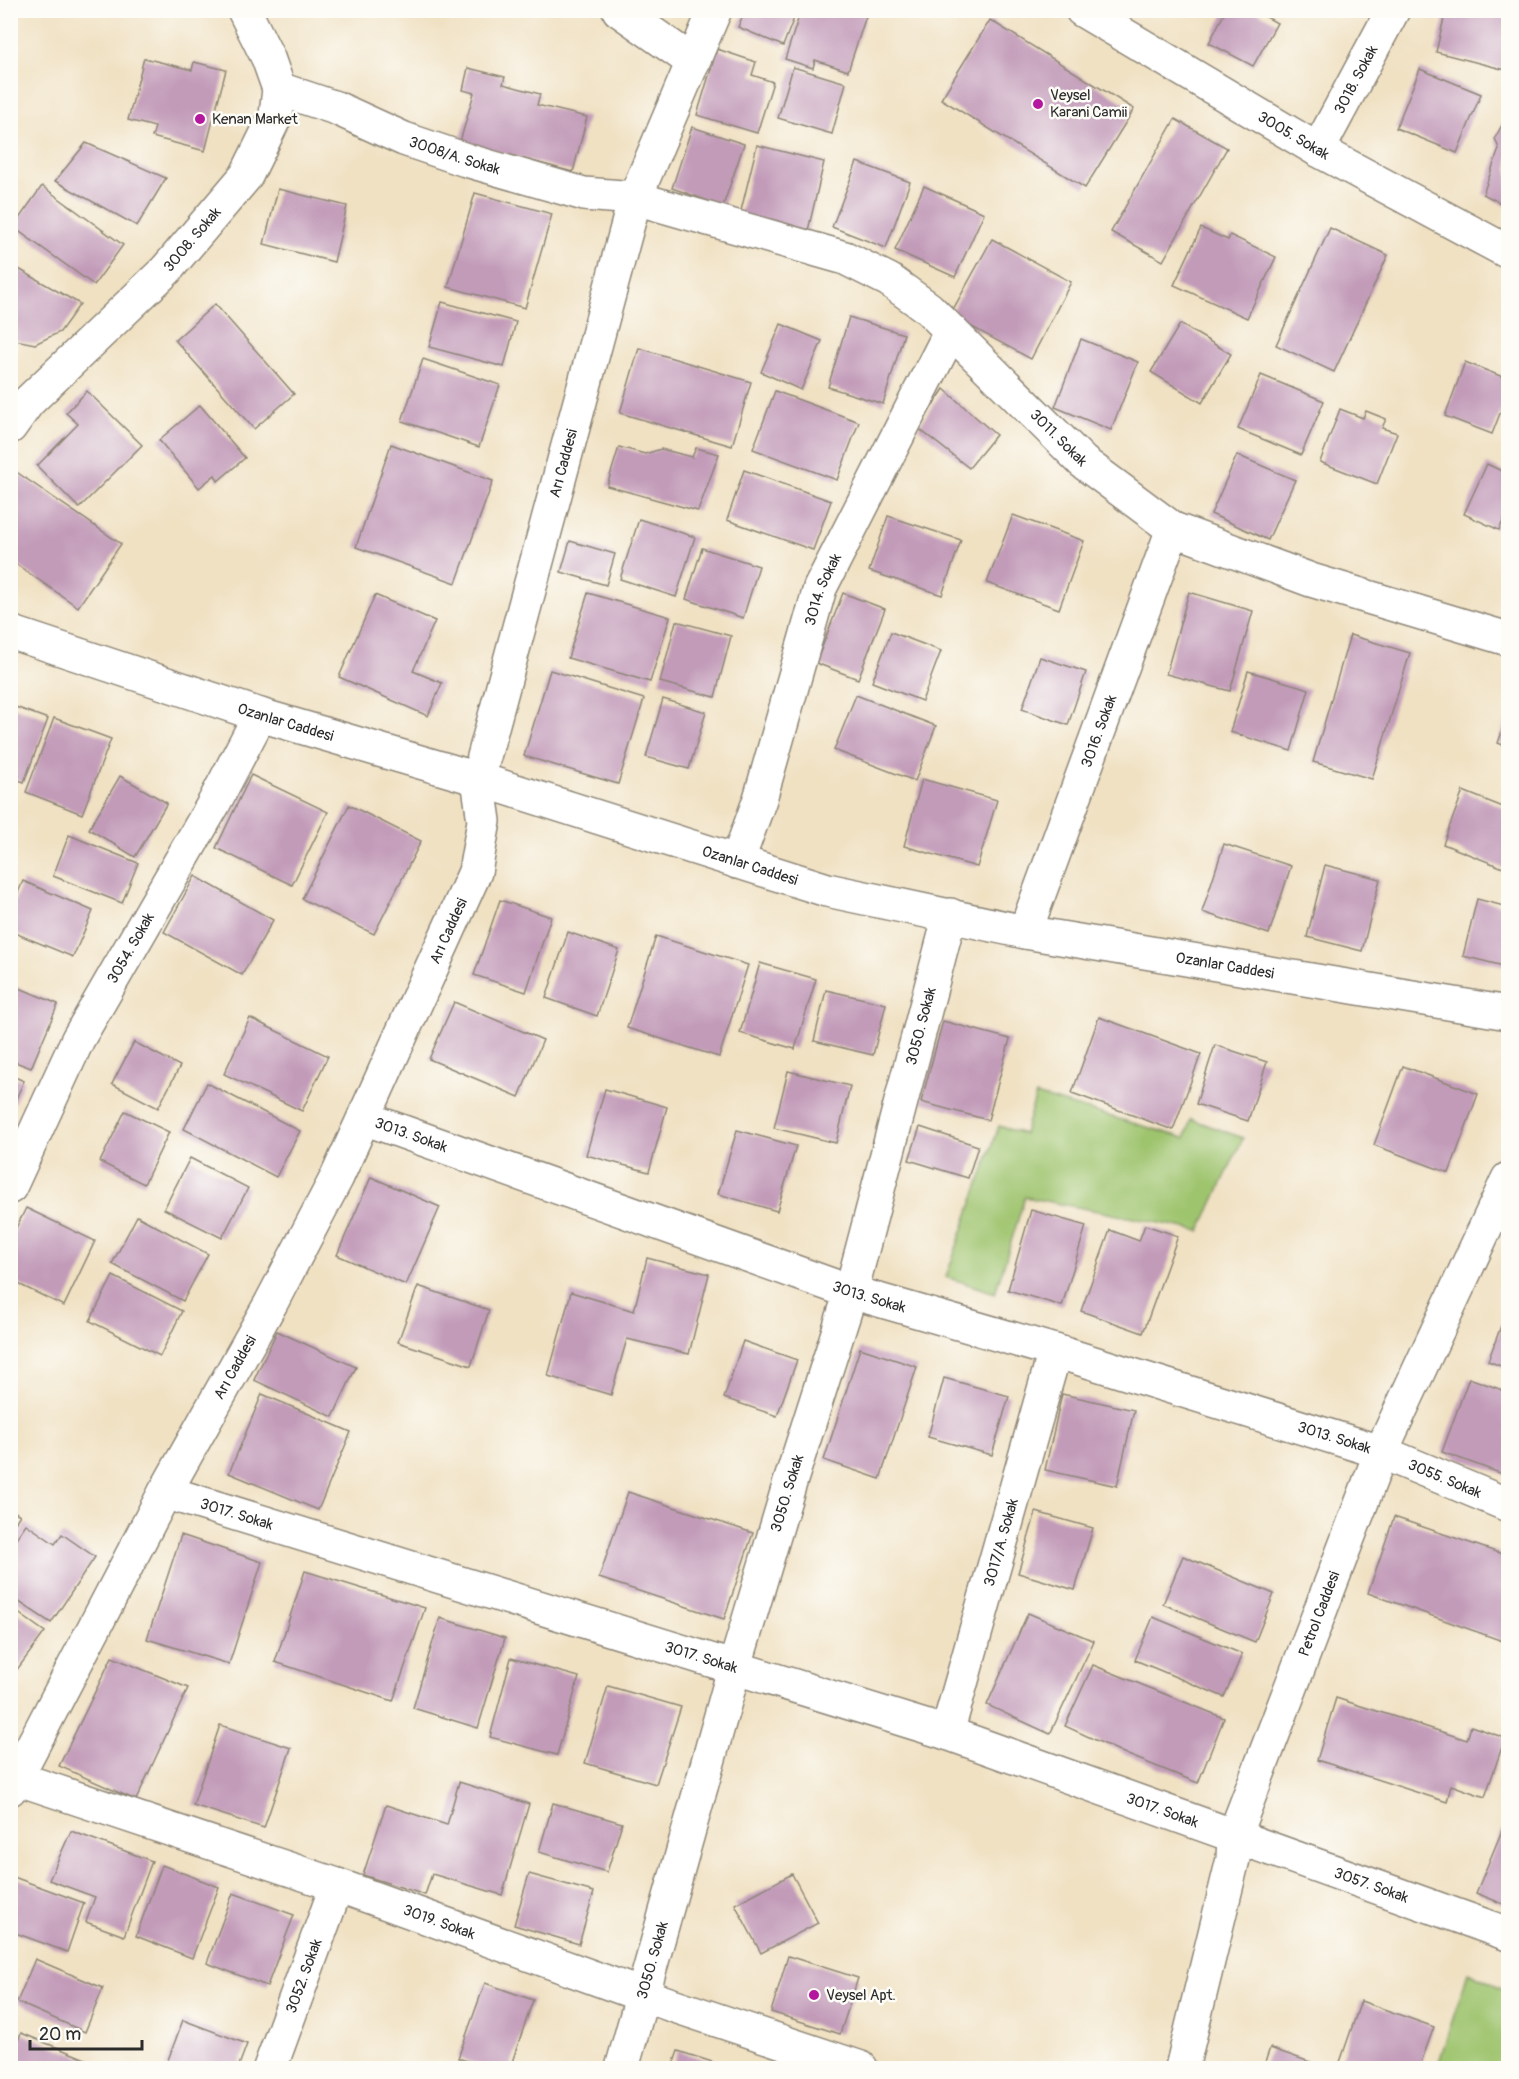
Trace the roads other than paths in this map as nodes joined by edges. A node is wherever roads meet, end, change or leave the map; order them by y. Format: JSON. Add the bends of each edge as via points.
{"nodes":[{"id":1,"x":244,"y":10,"type":"edge"},
{"id":2,"x":619,"y":10,"type":"edge"},
{"id":3,"x":715,"y":10,"type":"edge"},
{"id":4,"x":1082,"y":10,"type":"edge"},
{"id":5,"x":1392,"y":10,"type":"edge"},
{"id":6,"x":693,"y":62,"type":"junction"},
{"id":7,"x":279,"y":89,"type":"junction"},
{"id":8,"x":1318,"y":150,"type":"junction"},
{"id":9,"x":634,"y":198,"type":"junction"},
{"id":10,"x":1509,"y":252,"type":"edge"},
{"id":11,"x":951,"y":331,"type":"junction"},
{"id":12,"x":16,"y":407,"type":"edge"},
{"id":13,"x":1173,"y":529,"type":"junction"},
{"id":14,"x":10,"y":632,"type":"edge"},
{"id":15,"x":1509,"y":639,"type":"edge"},
{"id":16,"x":260,"y":715,"type":"junction"},
{"id":17,"x":478,"y":779,"type":"junction"},
{"id":18,"x":736,"y":862,"type":"junction"},
{"id":19,"x":950,"y":915,"type":"junction"},
{"id":20,"x":1025,"y":932,"type":"junction"},
{"id":21,"x":1509,"y":1013,"type":"edge"},
{"id":22,"x":364,"y":1118,"type":"junction"},
{"id":23,"x":1509,"y":1179,"type":"edge"},
{"id":24,"x":10,"y":1186,"type":"edge"},
{"id":25,"x":851,"y":1292,"type":"junction"},
{"id":26,"x":1055,"y":1351,"type":"junction"},
{"id":27,"x":1381,"y":1452,"type":"junction"},
{"id":28,"x":165,"y":1492,"type":"junction"},
{"id":29,"x":1509,"y":1505,"type":"edge"},
{"id":30,"x":735,"y":1666,"type":"junction"},
{"id":31,"x":946,"y":1732,"type":"junction"},
{"id":32,"x":13,"y":1784,"type":"edge"},
{"id":33,"x":1234,"y":1836,"type":"junction"},
{"id":34,"x":337,"y":1885,"type":"junction"},
{"id":35,"x":1509,"y":1934,"type":"edge"},
{"id":36,"x":642,"y":1995,"type":"junction"},
{"id":37,"x":270,"y":2068,"type":"edge"},
{"id":38,"x":622,"y":2068,"type":"edge"},
{"id":39,"x":861,"y":2068,"type":"edge"},
{"id":40,"x":1182,"y":2068,"type":"edge"}],
"edges":[{"from":1,"to":7,"type":"street","name":"3008. Sokak"},
{"from":2,"to":6,"type":"street"},
{"from":3,"to":6,"type":"street","name":"Arı Caddesi"},
{"from":4,"to":8,"type":"street","name":"3005. Sokak"},
{"from":5,"to":8,"type":"street","name":"3018. Sokak"},
{"from":6,"to":9,"type":"street","name":"Arı Caddesi"},
{"from":7,"to":9,"type":"street","name":"3008/A. Sokak","via":[[466,160],[584,194]]},
{"from":7,"to":12,"type":"street","name":"3008. Sokak","via":[[276,115],[246,176],[166,270]]},
{"from":8,"to":10,"type":"street","name":"3005. Sokak"},
{"from":9,"to":11,"type":"street","name":"3011. Sokak","via":[[845,258],[889,280],[928,308]]},
{"from":9,"to":17,"type":"street","name":"Arı Caddesi"},
{"from":11,"to":13,"type":"street","name":"3011. Sokak","via":[[1083,462]]},
{"from":11,"to":18,"type":"street","name":"3014. Sokak","via":[[820,588],[760,798]]},
{"from":13,"to":15,"type":"street","name":"3011. Sokak","via":[[1311,580]]},
{"from":13,"to":20,"type":"street","name":"3016. Sokak"},
{"from":14,"to":16,"type":"street","name":"Ozanlar Caddesi"},
{"from":16,"to":17,"type":"street","name":"Ozanlar Caddesi"},
{"from":16,"to":24,"type":"street","name":"3054. Sokak","via":[[213,805],[78,1039]]},
{"from":17,"to":18,"type":"street","name":"Ozanlar Caddesi"},
{"from":17,"to":22,"type":"street","name":"Arı Caddesi","via":[[484,821],[475,872]]},
{"from":18,"to":19,"type":"street","name":"Ozanlar Caddesi","via":[[827,890]]},
{"from":19,"to":20,"type":"street","name":"Ozanlar Caddesi"},
{"from":19,"to":25,"type":"street","name":"3050. Sokak"},
{"from":20,"to":21,"type":"street","name":"Ozanlar Caddesi"},
{"from":22,"to":25,"type":"street","name":"3013. Sokak"},
{"from":22,"to":28,"type":"street","name":"Arı Caddesi","via":[[337,1178]]},
{"from":23,"to":27,"type":"street","name":"Petrol Caddesi"},
{"from":25,"to":26,"type":"street","name":"3013. Sokak"},
{"from":25,"to":30,"type":"street","name":"3050. Sokak"},
{"from":26,"to":27,"type":"street","name":"3013. Sokak"},
{"from":26,"to":31,"type":"street","name":"3017/A. Sokak"},
{"from":27,"to":29,"type":"street","name":"3055. Sokak"},
{"from":27,"to":33,"type":"street","name":"Petrol Caddesi"},
{"from":28,"to":30,"type":"street","name":"3017. Sokak"},
{"from":28,"to":32,"type":"street","name":"Arı Caddesi"},
{"from":30,"to":31,"type":"street","name":"3017. Sokak"},
{"from":30,"to":36,"type":"street","name":"3050. Sokak"},
{"from":31,"to":33,"type":"street","name":"3017. Sokak"},
{"from":32,"to":34,"type":"street","name":"3019. Sokak"},
{"from":33,"to":35,"type":"street","name":"3057. Sokak"},
{"from":33,"to":40,"type":"street","name":"Petrol Caddesi","via":[[1233,1859]]},
{"from":34,"to":36,"type":"street","name":"3019. Sokak"},
{"from":34,"to":37,"type":"street","name":"3052. Sokak"},
{"from":36,"to":38,"type":"street","name":"3050. Sokak"},
{"from":36,"to":39,"type":"street","name":"3019. Sokak"}]}
